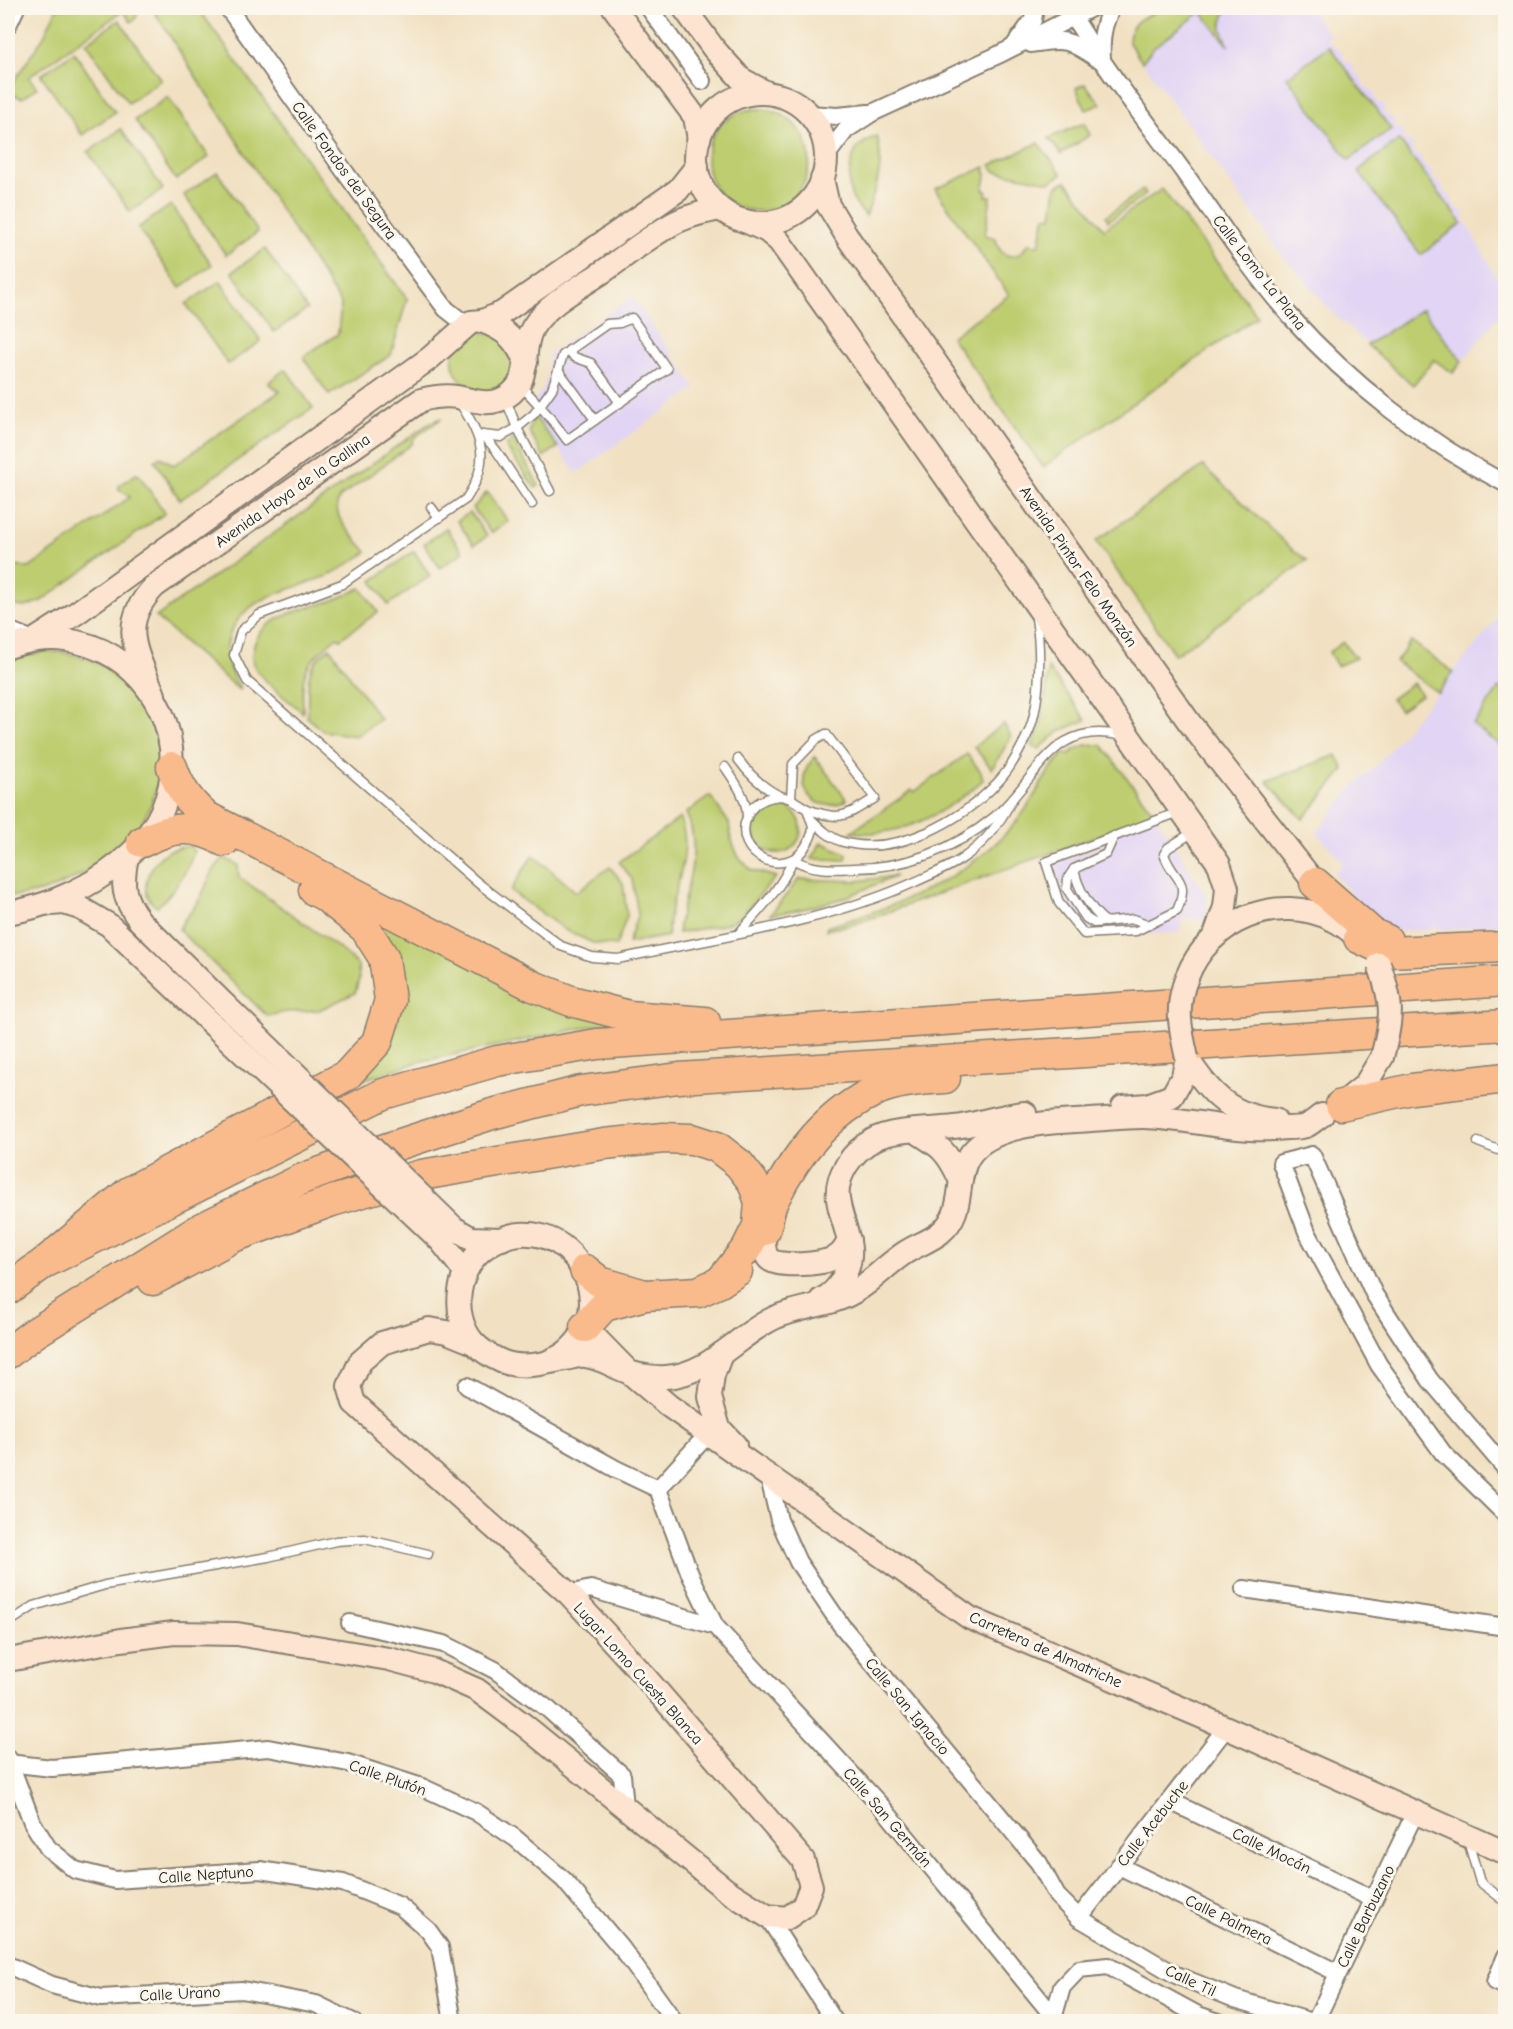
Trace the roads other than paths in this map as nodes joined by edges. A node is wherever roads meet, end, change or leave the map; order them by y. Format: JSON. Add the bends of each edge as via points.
{"nodes":[{"id":1,"x":16,"y":8,"type":"edge"},
{"id":2,"x":228,"y":8,"type":"edge"},
{"id":3,"x":614,"y":8,"type":"edge"},
{"id":4,"x":650,"y":8,"type":"edge"},
{"id":5,"x":684,"y":8,"type":"edge"},
{"id":6,"x":1035,"y":8,"type":"edge"},
{"id":7,"x":1090,"y":8,"type":"edge"},
{"id":8,"x":1112,"y":8,"type":"edge"},
{"id":9,"x":1071,"y":12,"type":"edge"},
{"id":10,"x":8,"y":25,"type":"edge"},
{"id":11,"x":1013,"y":48,"type":"junction"},
{"id":12,"x":1102,"y":62,"type":"junction"},
{"id":13,"x":702,"y":81,"type":"dead end"},
{"id":14,"x":767,"y":93,"type":"junction"},
{"id":15,"x":872,"y":113,"type":"junction"},
{"id":16,"x":809,"y":114,"type":"junction"},
{"id":17,"x":699,"y":139,"type":"junction"},
{"id":18,"x":826,"y":156,"type":"junction"},
{"id":19,"x":697,"y":166,"type":"junction"},
{"id":20,"x":822,"y":179,"type":"junction"},
{"id":21,"x":720,"y":209,"type":"junction"},
{"id":22,"x":745,"y":221,"type":"junction"},
{"id":23,"x":477,"y":322,"type":"junction"},
{"id":24,"x":569,"y":351,"type":"junction"},
{"id":25,"x":526,"y":362,"type":"junction"},
{"id":26,"x":559,"y":371,"type":"junction"},
{"id":27,"x":512,"y":391,"type":"junction"},
{"id":28,"x":457,"y":397,"type":"junction"},
{"id":29,"x":620,"y":403,"type":"junction"},
{"id":30,"x":540,"y":405,"type":"junction"},
{"id":31,"x":595,"y":420,"type":"junction"},
{"id":32,"x":473,"y":423,"type":"junction"},
{"id":33,"x":516,"y":428,"type":"junction"},
{"id":34,"x":483,"y":435,"type":"junction"},
{"id":35,"x":1506,"y":484,"type":"edge"},
{"id":36,"x":550,"y":491,"type":"dead end"},
{"id":37,"x":532,"y":504,"type":"dead end"},
{"id":38,"x":431,"y":507,"type":"dead end"},
{"id":39,"x":439,"y":518,"type":"junction"},
{"id":40,"x":1034,"y":602,"type":"junction"},
{"id":41,"x":8,"y":630,"type":"edge"},
{"id":42,"x":34,"y":639,"type":"junction"},
{"id":43,"x":8,"y":647,"type":"edge"},
{"id":44,"x":154,"y":695,"type":"junction"},
{"id":45,"x":1129,"y":737,"type":"junction"},
{"id":46,"x":738,"y":759,"type":"dead end"},
{"id":47,"x":172,"y":766,"type":"junction"},
{"id":48,"x":725,"y":767,"type":"dead end"},
{"id":49,"x":781,"y":796,"type":"junction"},
{"id":50,"x":1013,"y":798,"type":"junction"},
{"id":51,"x":791,"y":799,"type":"junction"},
{"id":52,"x":807,"y":809,"type":"junction"},
{"id":53,"x":1182,"y":810,"type":"junction"},
{"id":54,"x":747,"y":817,"type":"junction"},
{"id":55,"x":810,"y":818,"type":"junction"},
{"id":56,"x":1196,"y":831,"type":"junction"},
{"id":57,"x":1114,"y":836,"type":"junction"},
{"id":58,"x":135,"y":850,"type":"junction"},
{"id":59,"x":793,"y":860,"type":"junction"},
{"id":60,"x":1315,"y":883,"type":"junction"},
{"id":61,"x":46,"y":904,"type":"junction"},
{"id":62,"x":8,"y":913,"type":"edge"},
{"id":63,"x":1149,"y":925,"type":"junction"},
{"id":64,"x":740,"y":933,"type":"junction"},
{"id":65,"x":1215,"y":935,"type":"junction"},
{"id":66,"x":1359,"y":938,"type":"junction"},
{"id":67,"x":1506,"y":947,"type":"edge"},
{"id":68,"x":1414,"y":952,"type":"junction"},
{"id":69,"x":1506,"y":981,"type":"edge"},
{"id":70,"x":217,"y":1012,"type":"junction"},
{"id":71,"x":951,"y":1018,"type":"junction"},
{"id":72,"x":1506,"y":1024,"type":"edge"},
{"id":73,"x":1225,"y":1041,"type":"junction"},
{"id":74,"x":1188,"y":1067,"type":"junction"},
{"id":75,"x":1506,"y":1078,"type":"edge"},
{"id":76,"x":1331,"y":1110,"type":"junction"},
{"id":77,"x":915,"y":1131,"type":"junction"},
{"id":78,"x":1478,"y":1142,"type":"dead end"},
{"id":79,"x":1506,"y":1153,"type":"edge"},
{"id":80,"x":960,"y":1179,"type":"junction"},
{"id":81,"x":448,"y":1235,"type":"junction"},
{"id":82,"x":764,"y":1237,"type":"junction"},
{"id":83,"x":502,"y":1239,"type":"junction"},
{"id":84,"x":849,"y":1240,"type":"junction"},
{"id":85,"x":44,"y":1263,"type":"junction"},
{"id":86,"x":585,"y":1270,"type":"junction"},
{"id":87,"x":463,"y":1278,"type":"junction"},
{"id":88,"x":720,"y":1282,"type":"junction"},
{"id":89,"x":8,"y":1289,"type":"edge"},
{"id":90,"x":645,"y":1295,"type":"junction"},
{"id":91,"x":809,"y":1306,"type":"junction"},
{"id":92,"x":585,"y":1327,"type":"junction"},
{"id":93,"x":429,"y":1329,"type":"junction"},
{"id":94,"x":474,"y":1343,"type":"junction"},
{"id":95,"x":8,"y":1353,"type":"edge"},
{"id":96,"x":721,"y":1354,"type":"junction"},
{"id":97,"x":548,"y":1362,"type":"junction"},
{"id":98,"x":628,"y":1372,"type":"junction"},
{"id":99,"x":8,"y":1375,"type":"edge"},
{"id":100,"x":467,"y":1386,"type":"dead end"},
{"id":101,"x":708,"y":1434,"type":"junction"},
{"id":102,"x":760,"y":1468,"type":"junction"},
{"id":103,"x":1506,"y":1469,"type":"edge"},
{"id":104,"x":658,"y":1489,"type":"junction"},
{"id":105,"x":1506,"y":1515,"type":"edge"},
{"id":106,"x":428,"y":1554,"type":"dead end"},
{"id":107,"x":1244,"y":1589,"type":"dead end"},
{"id":108,"x":569,"y":1594,"type":"junction"},
{"id":109,"x":8,"y":1623,"type":"edge"},
{"id":110,"x":350,"y":1623,"type":"dead end"},
{"id":111,"x":715,"y":1626,"type":"junction"},
{"id":112,"x":1506,"y":1627,"type":"edge"},
{"id":113,"x":65,"y":1651,"type":"junction"},
{"id":114,"x":8,"y":1660,"type":"edge"},
{"id":115,"x":8,"y":1678,"type":"edge"},
{"id":116,"x":1226,"y":1728,"type":"junction"},
{"id":117,"x":8,"y":1758,"type":"edge"},
{"id":118,"x":8,"y":1763,"type":"edge"},
{"id":119,"x":1170,"y":1801,"type":"junction"},
{"id":120,"x":625,"y":1807,"type":"junction"},
{"id":121,"x":1416,"y":1811,"type":"junction"},
{"id":122,"x":1467,"y":1835,"type":"junction"},
{"id":123,"x":1506,"y":1852,"type":"edge"},
{"id":124,"x":1119,"y":1866,"type":"junction"},
{"id":125,"x":1374,"y":1899,"type":"junction"},
{"id":126,"x":1506,"y":1902,"type":"edge"},
{"id":127,"x":767,"y":1916,"type":"junction"},
{"id":128,"x":1079,"y":1918,"type":"junction"},
{"id":129,"x":1506,"y":1956,"type":"edge"},
{"id":130,"x":8,"y":1965,"type":"edge"},
{"id":131,"x":1338,"y":1973,"type":"junction"},
{"id":132,"x":1506,"y":1986,"type":"edge"},
{"id":133,"x":451,"y":2018,"type":"edge"},
{"id":134,"x":1056,"y":2018,"type":"edge"},
{"id":135,"x":353,"y":2022,"type":"edge"},
{"id":136,"x":675,"y":2022,"type":"edge"},
{"id":137,"x":835,"y":2022,"type":"edge"},
{"id":138,"x":1219,"y":2022,"type":"edge"},
{"id":139,"x":1313,"y":2022,"type":"edge"}],
"edges":[{"from":1,"to":10,"type":"street"},
{"from":2,"to":23,"type":"street","name":"Calle Fondos del Segura","via":[[446,309],[460,320]]},
{"from":3,"to":17,"type":"street","via":[[695,117]]},
{"from":4,"to":13,"type":"street"},
{"from":5,"to":14,"type":"street","via":[[741,79]]},
{"from":6,"to":11,"type":"street","via":[[1033,20]]},
{"from":7,"to":9,"type":"street"},
{"from":8,"to":12,"type":"street","via":[[1101,38]]},
{"from":9,"to":11,"type":"street"},
{"from":9,"to":12,"type":"street","name":"Calle Lomo La Plana"},
{"from":11,"to":12,"type":"street","via":[[1055,40],[1072,42]]},
{"from":11,"to":15,"type":"street"},
{"from":12,"to":35,"type":"street","name":"Calle Lomo La Plana","via":[[1291,317],[1340,367],[1405,421]]},
{"from":14,"to":16,"type":"street","via":[[790,99]]},
{"from":14,"to":17,"type":"street","via":[[745,95],[725,104],[709,119]]},
{"from":15,"to":16,"type":"street"},
{"from":15,"to":18,"type":"street","via":[[846,130]]},
{"from":16,"to":18,"type":"street","via":[[821,133]]},
{"from":17,"to":19,"type":"street"},
{"from":18,"to":20,"type":"street"},
{"from":19,"to":21,"type":"street","via":[[702,188]]},
{"from":19,"to":23,"type":"street","name":"Avenida Hoya de la Gallina","via":[[678,189],[502,313]]},
{"from":20,"to":22,"type":"street","via":[[800,210],[764,223]]},
{"from":20,"to":60,"type":"street","name":"Avenida Pintor Felo Monzón","via":[[828,205],[848,238],[1189,722]]},
{"from":21,"to":22,"type":"street"},
{"from":21,"to":25,"type":"street","via":[[688,217],[660,231],[547,311],[531,330]]},
{"from":22,"to":40,"type":"street","via":[[779,241]]},
{"from":23,"to":25,"type":"street","via":[[506,332]]},
{"from":23,"to":42,"type":"street","name":"Avenida Hoya de la Gallina","via":[[75,614]]},
{"from":24,"to":26,"type":"lane","via":[[563,355]]},
{"from":24,"to":29,"type":"lane","via":[[591,363]]},
{"from":24,"to":29,"type":"lane","via":[[607,324],[632,318],[667,369]]},
{"from":25,"to":27,"type":"street"},
{"from":26,"to":30,"type":"lane"},
{"from":26,"to":31,"type":"lane"},
{"from":27,"to":28,"type":"street","name":"Avenida Hoya de la Gallina","via":[[484,403]]},
{"from":27,"to":30,"type":"lane"},
{"from":27,"to":33,"type":"lane"},
{"from":28,"to":32,"type":"lane"},
{"from":28,"to":44,"type":"street","name":"Avenida Hoya de la Gallina","via":[[421,400],[155,586],[139,607],[133,629],[133,642]]},
{"from":29,"to":31,"type":"lane"},
{"from":30,"to":31,"type":"lane","via":[[567,440]]},
{"from":30,"to":33,"type":"lane"},
{"from":32,"to":34,"type":"lane"},
{"from":32,"to":39,"type":"lane","via":[[482,455],[477,482],[466,499]]},
{"from":33,"to":34,"type":"lane","via":[[501,436]]},
{"from":33,"to":36,"type":"lane"},
{"from":34,"to":37,"type":"lane"},
{"from":38,"to":39,"type":"lane"},
{"from":39,"to":64,"type":"lane","via":[[342,584],[259,615],[241,631],[234,655],[247,681],[478,884],[561,946],[591,957],[618,959]]},
{"from":40,"to":45,"type":"street"},
{"from":40,"to":55,"type":"lane","via":[[1038,630],[1036,701],[1030,728],[999,781],[964,812],[900,841],[871,845],[842,842]]},
{"from":41,"to":42,"type":"street"},
{"from":42,"to":43,"type":"street"},
{"from":42,"to":44,"type":"street","via":[[67,640],[104,652],[129,668]]},
{"from":44,"to":47,"type":"street","name":"Avenida Hoya de la Gallina","via":[[167,726]]},
{"from":45,"to":50,"type":"lane","via":[[1105,731],[1072,738],[1047,755]]},
{"from":45,"to":53,"type":"street"},
{"from":46,"to":49,"type":"lane","via":[[748,774]]},
{"from":47,"to":58,"type":"street","name":"Avenida Hoya de la Gallina","via":[[161,812]]},
{"from":47,"to":71,"type":"highway","via":[[191,804],[205,816],[533,986],[571,1001],[629,1016],[719,1023]]},
{"from":48,"to":54,"type":"lane","via":[[740,791]]},
{"from":49,"to":51,"type":"lane"},
{"from":49,"to":54,"type":"lane","via":[[760,801]]},
{"from":50,"to":59,"type":"lane","via":[[994,817],[928,856],[869,868],[815,868]]},
{"from":50,"to":64,"type":"lane","via":[[998,826],[960,860],[859,903]]},
{"from":51,"to":52,"type":"lane"},
{"from":51,"to":52,"type":"lane","via":[[793,764],[826,734],[875,798],[847,815],[827,816]]},
{"from":52,"to":55,"type":"lane"},
{"from":53,"to":56,"type":"street"},
{"from":53,"to":57,"type":"lane"},
{"from":54,"to":59,"type":"lane","via":[[746,839],[758,857],[768,862]]},
{"from":55,"to":59,"type":"lane","via":[[813,826],[809,841]]},
{"from":56,"to":63,"type":"lane","via":[[1167,848],[1164,854],[1182,884],[1183,897],[1177,911]]},
{"from":56,"to":65,"type":"street","via":[[1220,864],[1227,888]]},
{"from":57,"to":63,"type":"lane","via":[[1106,854],[1074,868],[1078,883],[1106,922],[1134,919]]},
{"from":57,"to":63,"type":"lane","via":[[1046,862],[1059,903],[1084,934],[1136,931]]},
{"from":58,"to":61,"type":"street","via":[[78,891]]},
{"from":58,"to":70,"type":"street","via":[[123,877],[130,909]]},
{"from":58,"to":85,"type":"highway","via":[[166,830],[204,832],[325,896],[365,928],[384,958],[390,1000],[377,1042],[346,1075],[129,1192]]},
{"from":59,"to":64,"type":"lane","via":[[779,888]]},
{"from":60,"to":66,"type":"street","name":"Avenida Pintor Felo Monzón"},
{"from":60,"to":68,"type":"highway","via":[[1373,934]]},
{"from":61,"to":62,"type":"street"},
{"from":61,"to":70,"type":"street","via":[[64,903],[80,908],[110,925]]},
{"from":65,"to":66,"type":"street","via":[[1242,918],[1272,909],[1304,910],[1324,916]]},
{"from":65,"to":74,"type":"street","bridge":true,"via":[[1193,961],[1181,992],[1179,1026]]},
{"from":66,"to":68,"type":"highway","via":[[1389,952]]},
{"from":66,"to":76,"type":"street","bridge":true,"via":[[1379,964],[1389,994],[1391,1026],[1382,1057],[1365,1084]]},
{"from":67,"to":68,"type":"highway"},
{"from":69,"to":71,"type":"highway"},
{"from":70,"to":81,"type":"street","bridge":true},
{"from":71,"to":85,"type":"highway","via":[[597,1044],[496,1061],[383,1094]]},
{"from":72,"to":73,"type":"highway"},
{"from":73,"to":82,"type":"highway","via":[[1134,1063],[925,1079],[878,1090],[834,1116],[805,1147],[773,1200]]},
{"from":73,"to":95,"type":"highway","via":[[679,1078],[581,1091],[492,1114],[302,1179],[202,1228]]},
{"from":74,"to":76,"type":"street","via":[[1229,1106],[1259,1119],[1291,1121]]},
{"from":74,"to":77,"type":"street","via":[[1172,1096],[1147,1105],[1016,1114]]},
{"from":75,"to":76,"type":"highway","via":[[1412,1089]]},
{"from":76,"to":80,"type":"street","via":[[1306,1126],[1264,1131],[1144,1117],[1042,1123],[1006,1131],[980,1143],[965,1161]]},
{"from":77,"to":80,"type":"street","via":[[950,1156]]},
{"from":77,"to":84,"type":"street","via":[[874,1138],[856,1152],[842,1173],[838,1197]]},
{"from":78,"to":79,"type":"lane"},
{"from":80,"to":91,"type":"street","via":[[954,1214],[942,1231],[904,1253],[864,1287],[838,1300]]},
{"from":81,"to":83,"type":"street"},
{"from":81,"to":87,"type":"street"},
{"from":82,"to":84,"type":"street","via":[[769,1259],[780,1265],[833,1259]]},
{"from":82,"to":88,"type":"highway","via":[[753,1256]]},
{"from":83,"to":86,"type":"street","via":[[529,1234],[551,1239],[562,1244]]},
{"from":83,"to":87,"type":"street","via":[[473,1259]]},
{"from":84,"to":91,"type":"street","via":[[851,1257],[838,1287]]},
{"from":85,"to":89,"type":"highway"},
{"from":86,"to":90,"type":"highway","via":[[600,1282]]},
{"from":86,"to":92,"type":"street","via":[[591,1305]]},
{"from":87,"to":93,"type":"street","via":[[445,1311]]},
{"from":87,"to":94,"type":"street","via":[[461,1315]]},
{"from":88,"to":90,"type":"highway","via":[[698,1292]]},
{"from":88,"to":99,"type":"highway","via":[[759,1226],[760,1202],[753,1182],[739,1164],[717,1147],[692,1139],[604,1144],[421,1175],[233,1237],[144,1284],[47,1345]]},
{"from":90,"to":92,"type":"highway","via":[[604,1306]]},
{"from":91,"to":96,"type":"street","via":[[747,1332]]},
{"from":92,"to":97,"type":"street","via":[[565,1353]]},
{"from":92,"to":98,"type":"street"},
{"from":93,"to":94,"type":"street"},
{"from":93,"to":108,"type":"street","name":"Lugar Lomo Cuesta Blanca","via":[[382,1343],[360,1362],[349,1386],[354,1403]]},
{"from":94,"to":97,"type":"street","via":[[504,1362]]},
{"from":96,"to":98,"type":"street","via":[[703,1367],[665,1377]]},
{"from":96,"to":102,"type":"street","via":[[710,1397],[719,1428]]},
{"from":97,"to":98,"type":"street","via":[[584,1356]]},
{"from":98,"to":101,"type":"street","name":"Carretera de Almatriche"},
{"from":100,"to":104,"type":"street"},
{"from":101,"to":102,"type":"street","name":"Carretera de Almatriche"},
{"from":101,"to":104,"type":"street"},
{"from":102,"to":116,"type":"street","name":"Carretera de Almatriche","via":[[970,1618]]},
{"from":102,"to":128,"type":"street","name":"Calle San Ignacio","via":[[798,1562],[841,1625],[1039,1863],[1057,1896]]},
{"from":103,"to":105,"type":"street","via":[[1430,1380],[1374,1294],[1312,1155],[1281,1163],[1307,1232],[1379,1365],[1443,1453]]},
{"from":104,"to":111,"type":"street","name":"Calle San Germán"},
{"from":106,"to":109,"type":"lane","via":[[365,1539],[336,1541],[105,1585],[34,1606]]},
{"from":107,"to":112,"type":"street"},
{"from":108,"to":111,"type":"street","via":[[591,1589]]},
{"from":108,"to":127,"type":"street","name":"Lugar Lomo Cuesta Blanca","via":[[803,1860],[811,1886],[803,1907],[787,1918]]},
{"from":110,"to":120,"type":"street","via":[[444,1644],[495,1670],[548,1709],[622,1775]]},
{"from":111,"to":134,"type":"street","name":"Calle San Germán","via":[[883,1808]]},
{"from":113,"to":114,"type":"street"},
{"from":113,"to":115,"type":"street"},
{"from":113,"to":120,"type":"street","via":[[174,1633],[237,1634],[389,1659],[434,1671],[477,1690]]},
{"from":116,"to":119,"type":"street","name":"Calle Acebuche"},
{"from":116,"to":121,"type":"street","name":"Carretera de Almatriche"},
{"from":117,"to":118,"type":"street"},
{"from":118,"to":133,"type":"street","name":"Calle Neptuno","via":[[37,1831],[48,1848],[75,1870],[116,1881],[260,1870],[343,1883],[400,1906],[428,1930],[440,1947]]},
{"from":118,"to":136,"type":"street","name":"Calle Plutón","via":[[52,1768],[268,1749],[348,1763],[422,1787],[476,1812],[515,1838],[564,1880],[623,1950]]},
{"from":119,"to":124,"type":"street","name":"Calle Acebuche"},
{"from":119,"to":125,"type":"street","name":"Calle Mocán"},
{"from":120,"to":127,"type":"street","via":[[726,1890]]},
{"from":121,"to":122,"type":"street","name":"Carretera de Almatriche"},
{"from":121,"to":125,"type":"street","name":"Calle Barbuzano"},
{"from":122,"to":123,"type":"street","name":"Carretera de Almatriche"},
{"from":122,"to":126,"type":"lane","via":[[1480,1882]]},
{"from":124,"to":128,"type":"street","name":"Calle Acebuche"},
{"from":124,"to":131,"type":"street","name":"Calle Palmera"},
{"from":125,"to":131,"type":"street","name":"Calle Barbuzano"},
{"from":127,"to":137,"type":"street"},
{"from":128,"to":139,"type":"street","name":"Calle Til","via":[[1176,1975],[1234,1999]]},
{"from":129,"to":132,"type":"street","via":[[1496,1982]]},
{"from":130,"to":135,"type":"street","name":"Calle Urano","via":[[52,1985],[101,1998],[242,1990],[316,2004]]},
{"from":131,"to":139,"type":"street","name":"Calle Barbuzano"},
{"from":134,"to":138,"type":"street","via":[[1062,1987],[1079,1969],[1108,1966],[1198,2015]]}]}
